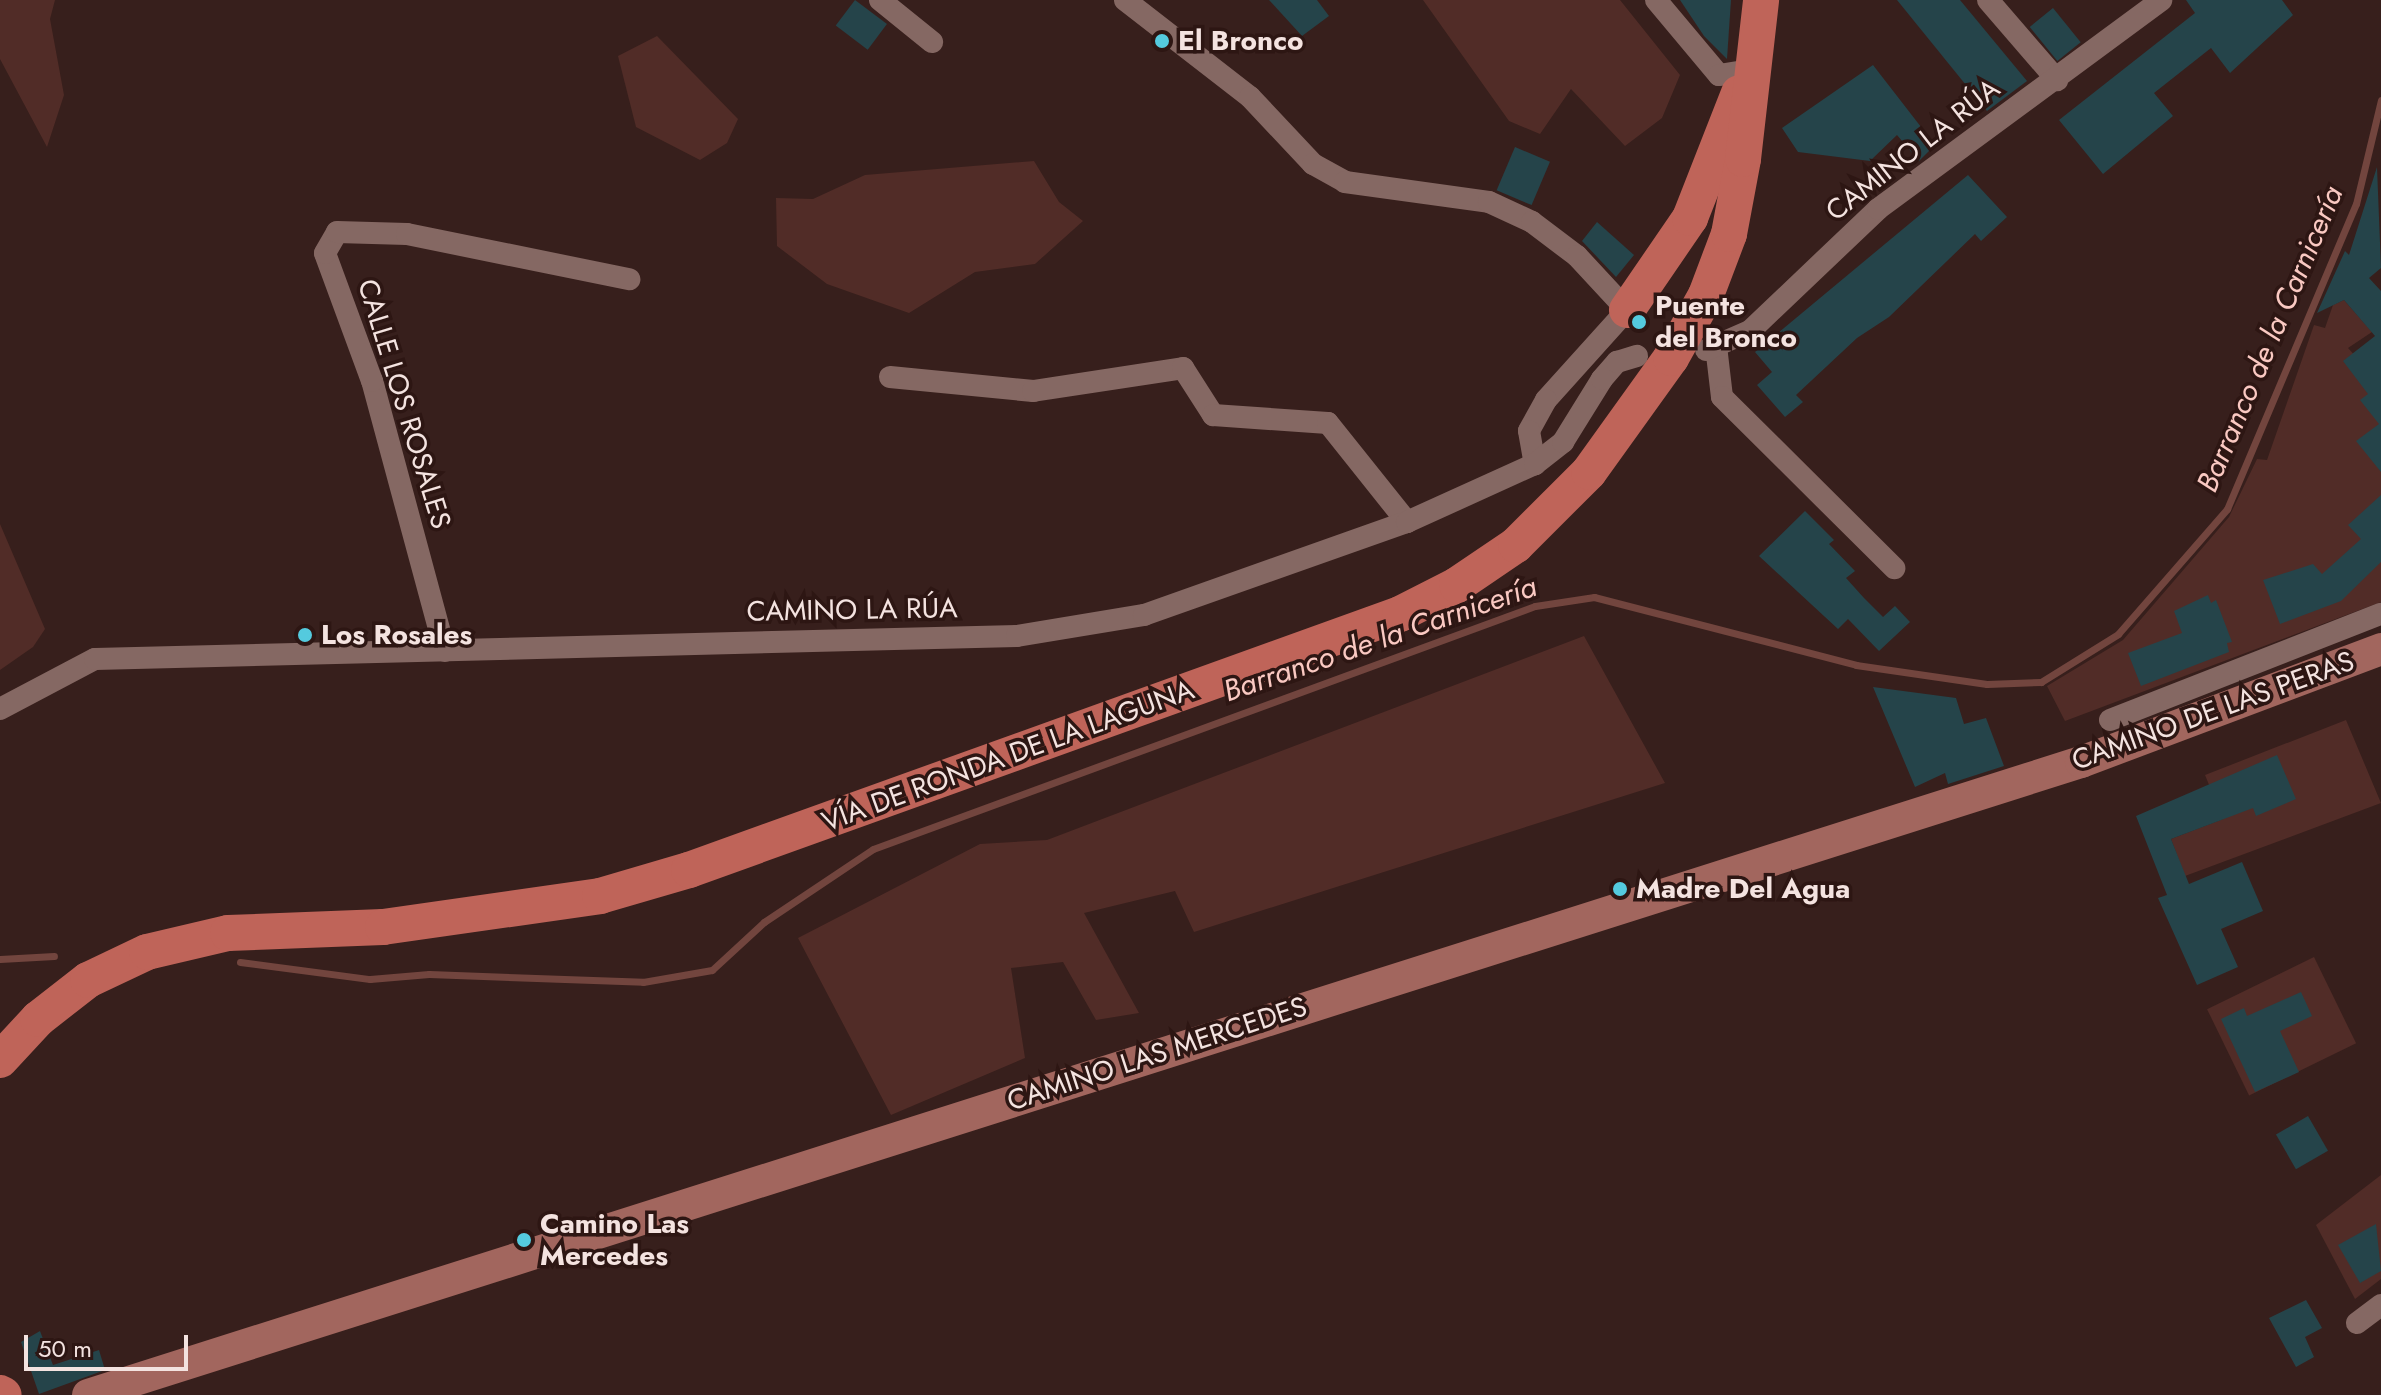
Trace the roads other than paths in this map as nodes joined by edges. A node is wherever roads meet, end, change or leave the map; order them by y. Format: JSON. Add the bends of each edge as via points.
{"nodes":[{"id":1,"x":880,"y":0,"type":"edge"},
{"id":2,"x":1125,"y":0,"type":"edge"},
{"id":3,"x":1656,"y":0,"type":"edge"},
{"id":4,"x":1761,"y":0,"type":"edge"},
{"id":5,"x":1988,"y":0,"type":"edge"},
{"id":6,"x":2161,"y":0,"type":"edge"},
{"id":7,"x":932,"y":42,"type":"dead end"},
{"id":8,"x":1750,"y":70,"type":"junction"},
{"id":9,"x":2057,"y":80,"type":"junction"},
{"id":10,"x":629,"y":279,"type":"dead end"},
{"id":11,"x":1627,"y":310,"type":"junction"},
{"id":12,"x":1637,"y":356,"type":"dead end"},
{"id":13,"x":890,"y":377,"type":"dead end"},
{"id":14,"x":1535,"y":464,"type":"junction"},
{"id":15,"x":1407,"y":522,"type":"junction"},
{"id":16,"x":1894,"y":568,"type":"dead end"},
{"id":17,"x":2381,"y":614,"type":"edge"},
{"id":18,"x":2381,"y":649,"type":"edge"},
{"id":19,"x":445,"y":651,"type":"junction"},
{"id":20,"x":0,"y":709,"type":"edge"},
{"id":21,"x":2110,"y":720,"type":"dead end"},
{"id":22,"x":2044,"y":774,"type":"joint"},
{"id":23,"x":0,"y":1060,"type":"edge"},
{"id":24,"x":2381,"y":1305,"type":"edge"},
{"id":25,"x":2357,"y":1323,"type":"dead end"},
{"id":26,"x":88,"y":1395,"type":"edge"}],
"edges":[{"from":1,"to":7,"type":"street"},
{"from":2,"to":11,"type":"street","via":[[1250,97],[1313,164],[1345,182],[1489,202],[1532,222],[1577,256]]},
{"from":3,"to":8,"type":"street","via":[[1719,75]]},
{"from":4,"to":8,"type":"main road","name":"VÍA DE RONDA DE LA LAGUNA"},
{"from":5,"to":9,"type":"street"},
{"from":6,"to":9,"type":"street","name":"CAMINO LA RÚA"},
{"from":8,"to":11,"type":"main road","via":[[1690,218]]},
{"from":8,"to":23,"type":"main road","name":"VÍA DE RONDA DE LA LAGUNA","via":[[1743,159],[1729,234],[1671,358],[1553,511],[1457,585],[1400,614],[689,870],[600,896],[383,927],[228,933],[147,952],[88,980],[38,1019]]},
{"from":9,"to":16,"type":"street","name":"CAMINO LA RÚA","via":[[1878,209],[1750,331],[1711,348],[1722,397]]},
{"from":10,"to":19,"type":"street","name":"CALLE LOS ROSALES","via":[[407,234],[337,232],[325,253],[372,381]]},
{"from":11,"to":14,"type":"street","via":[[1546,400],[1529,431]]},
{"from":12,"to":14,"type":"street","name":"CAMINO LA RÚA","via":[[1617,362],[1563,442]]},
{"from":13,"to":15,"type":"street","via":[[1033,391],[1183,368],[1213,415],[1328,423]]},
{"from":14,"to":15,"type":"street","name":"CAMINO LA RÚA"},
{"from":15,"to":19,"type":"street","name":"CAMINO LA RÚA","via":[[1144,615],[1017,636]]},
{"from":17,"to":21,"type":"street"},
{"from":18,"to":22,"type":"main road","name":"CAMINO DE LAS PERAS"},
{"from":19,"to":20,"type":"street","name":"CAMINO LA RÚA","via":[[95,659]]},
{"from":22,"to":26,"type":"main road","name":"CAMINO LAS MERCEDES"},
{"from":24,"to":25,"type":"street"}]}
